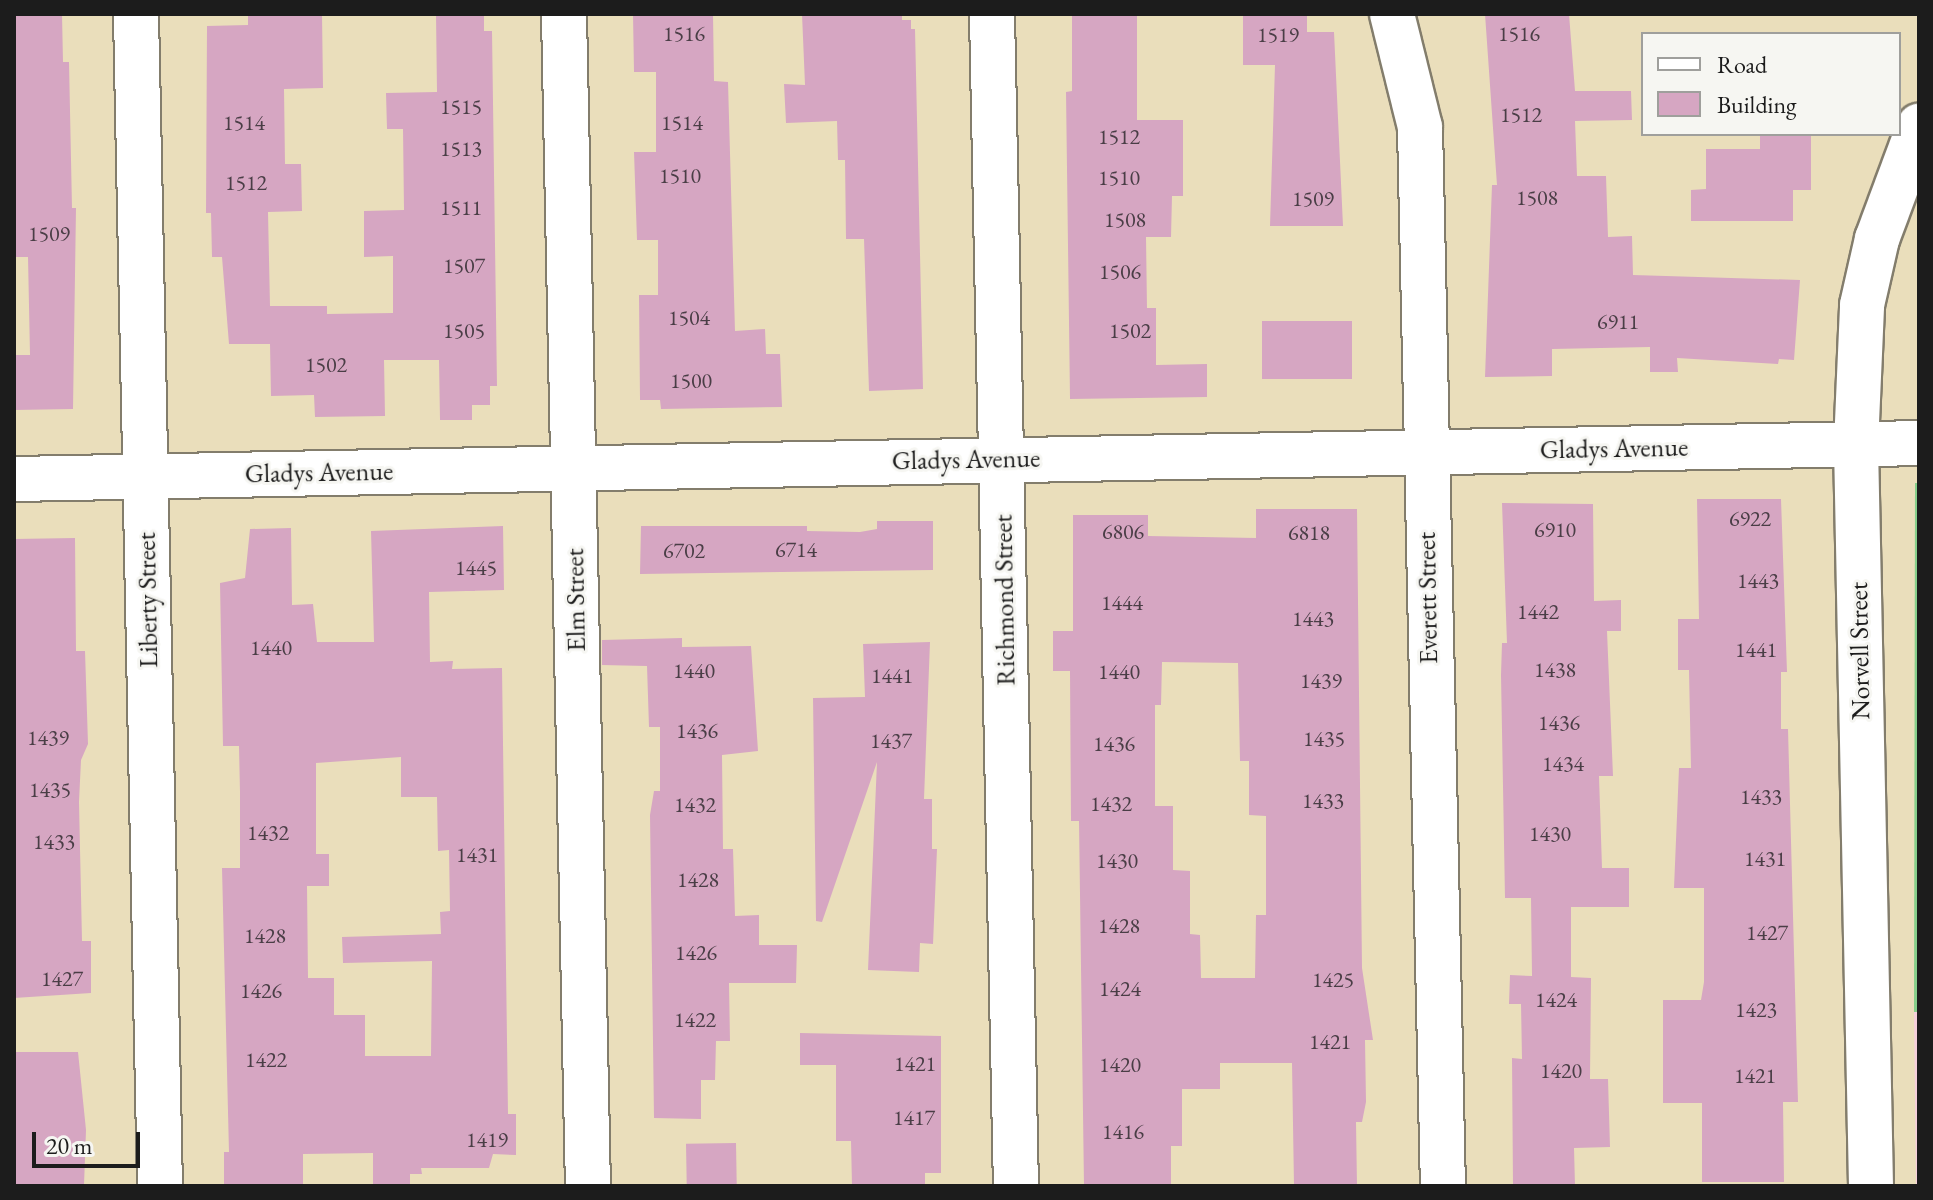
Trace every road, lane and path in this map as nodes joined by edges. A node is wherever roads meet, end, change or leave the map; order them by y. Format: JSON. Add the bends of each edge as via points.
{"nodes":[{"id":1,"x":136,"y":14,"type":"edge"},
{"id":2,"x":564,"y":14,"type":"edge"},
{"id":3,"x":992,"y":14,"type":"edge"},
{"id":4,"x":1392,"y":14,"type":"edge"},
{"id":5,"x":1919,"y":126,"type":"edge"},
{"id":6,"x":1919,"y":443,"type":"edge"},
{"id":7,"x":1856,"y":445,"type":"junction"},
{"id":8,"x":1424,"y":452,"type":"junction"},
{"id":9,"x":1003,"y":459,"type":"junction"},
{"id":10,"x":573,"y":469,"type":"junction"},
{"id":11,"x":146,"y":476,"type":"junction"},
{"id":12,"x":14,"y":479,"type":"edge"},
{"id":13,"x":160,"y":1186,"type":"edge"},
{"id":14,"x":588,"y":1186,"type":"edge"},
{"id":15,"x":1016,"y":1186,"type":"edge"},
{"id":16,"x":1443,"y":1186,"type":"edge"},
{"id":17,"x":1871,"y":1186,"type":"edge"}],
"edges":[{"from":1,"to":11,"type":"street","name":"Liberty Street"},
{"from":2,"to":10,"type":"street","name":"Elm Street"},
{"from":3,"to":9,"type":"street","name":"Richmond Street"},
{"from":4,"to":8,"type":"street","name":"Everett Street","via":[[1420,127]]},
{"from":5,"to":7,"type":"street","name":"Norvell Street","via":[[1877,239],[1862,305]]},
{"from":6,"to":7,"type":"street","name":"Gladys Avenue"},
{"from":7,"to":8,"type":"street","name":"Gladys Avenue"},
{"from":7,"to":17,"type":"street","name":"Norvell Street"},
{"from":8,"to":9,"type":"street","name":"Gladys Avenue"},
{"from":8,"to":16,"type":"street","name":"Everett Street"},
{"from":9,"to":10,"type":"street","name":"Gladys Avenue"},
{"from":9,"to":15,"type":"street","name":"Richmond Street"},
{"from":10,"to":11,"type":"street","name":"Gladys Avenue"},
{"from":10,"to":14,"type":"street","name":"Elm Street"},
{"from":11,"to":12,"type":"street","name":"Gladys Avenue"},
{"from":11,"to":13,"type":"street","name":"Liberty Street"}]}
